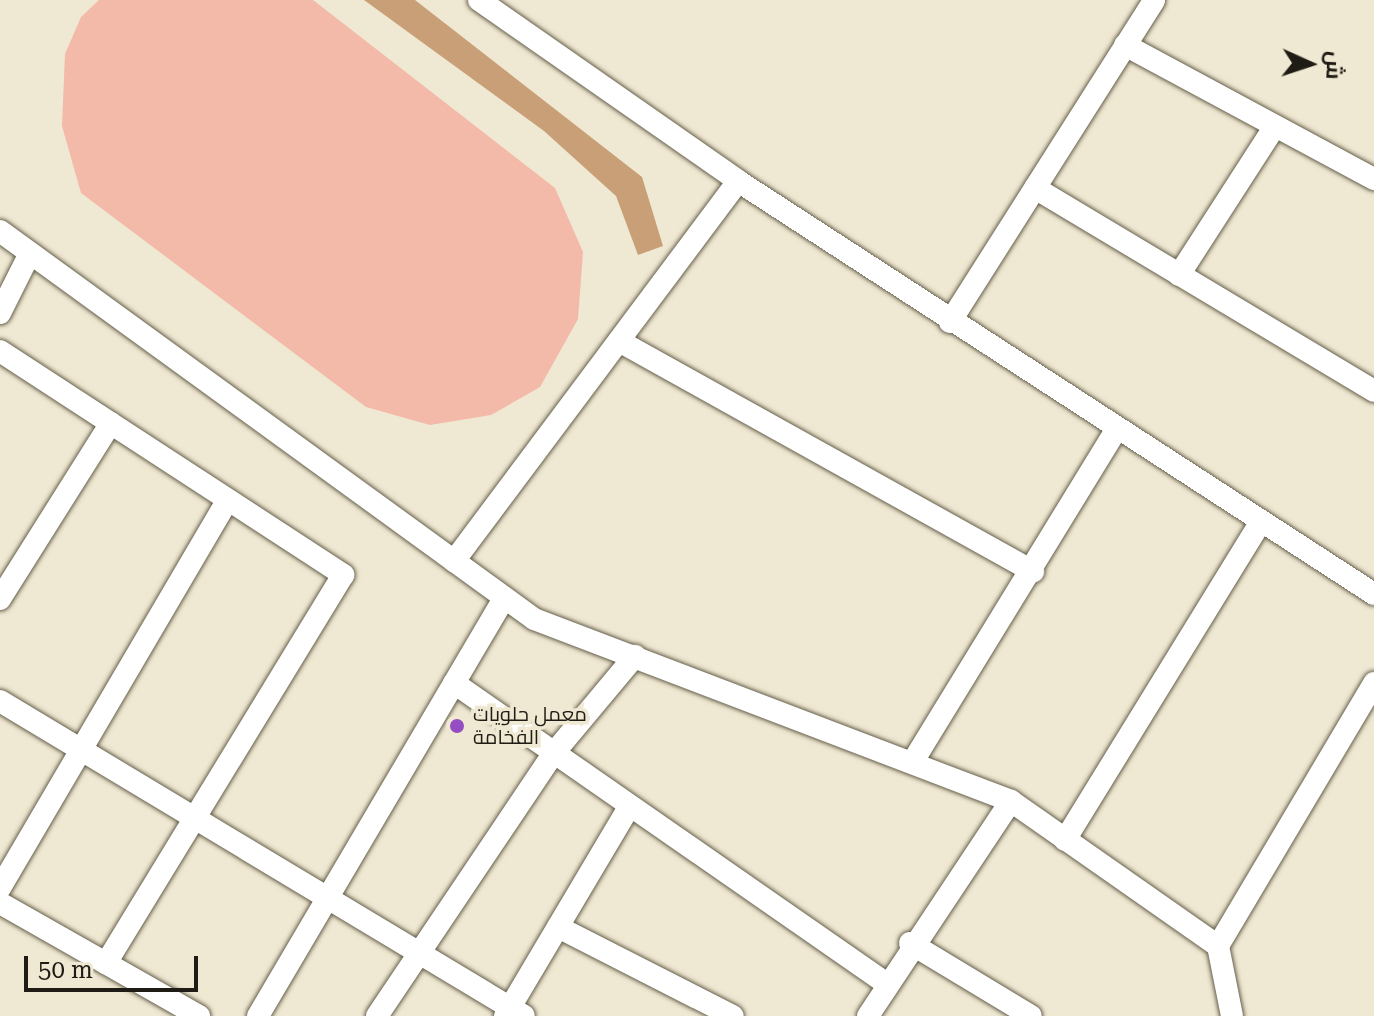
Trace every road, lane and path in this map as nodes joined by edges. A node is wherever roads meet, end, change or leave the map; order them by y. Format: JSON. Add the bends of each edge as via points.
{"nodes":[{"id":1,"x":479,"y":0,"type":"edge"},
{"id":2,"x":1154,"y":0,"type":"edge"},
{"id":3,"x":1125,"y":45,"type":"junction"},
{"id":4,"x":1275,"y":126,"type":"junction"},
{"id":5,"x":1374,"y":179,"type":"edge"},
{"id":6,"x":738,"y":181,"type":"junction"},
{"id":7,"x":1035,"y":188,"type":"junction"},
{"id":8,"x":0,"y":231,"type":"edge"},
{"id":9,"x":30,"y":253,"type":"junction"},
{"id":10,"x":1179,"y":275,"type":"junction"},
{"id":11,"x":0,"y":313,"type":"edge"},
{"id":12,"x":950,"y":322,"type":"junction"},
{"id":13,"x":619,"y":341,"type":"junction"},
{"id":14,"x":0,"y":351,"type":"edge"},
{"id":15,"x":1374,"y":391,"type":"edge"},
{"id":16,"x":111,"y":423,"type":"junction"},
{"id":17,"x":1117,"y":429,"type":"junction"},
{"id":18,"x":228,"y":500,"type":"junction"},
{"id":19,"x":1261,"y":522,"type":"junction"},
{"id":20,"x":454,"y":561,"type":"junction"},
{"id":21,"x":1033,"y":571,"type":"junction"},
{"id":22,"x":1374,"y":594,"type":"edge"},
{"id":23,"x":504,"y":598,"type":"junction"},
{"id":24,"x":0,"y":599,"type":"edge"},
{"id":25,"x":635,"y":656,"type":"junction"},
{"id":26,"x":454,"y":683,"type":"junction"},
{"id":27,"x":1374,"y":683,"type":"edge"},
{"id":28,"x":0,"y":701,"type":"edge"},
{"id":29,"x":81,"y":750,"type":"junction"},
{"id":30,"x":553,"y":754,"type":"junction"},
{"id":31,"x":915,"y":758,"type":"junction"},
{"id":32,"x":1011,"y":801,"type":"junction"},
{"id":33,"x":629,"y":807,"type":"junction"},
{"id":34,"x":194,"y":819,"type":"junction"},
{"id":35,"x":1065,"y":840,"type":"junction"},
{"id":36,"x":0,"y":888,"type":"edge"},
{"id":37,"x":327,"y":898,"type":"junction"},
{"id":38,"x":0,"y":903,"type":"edge"},
{"id":39,"x":558,"y":927,"type":"junction"},
{"id":40,"x":910,"y":943,"type":"junction"},
{"id":41,"x":1218,"y":946,"type":"junction"},
{"id":42,"x":416,"y":951,"type":"junction"},
{"id":43,"x":106,"y":963,"type":"junction"},
{"id":44,"x":887,"y":984,"type":"junction"},
{"id":45,"x":513,"y":1013,"type":"edge"},
{"id":46,"x":199,"y":1016,"type":"edge"},
{"id":47,"x":258,"y":1016,"type":"edge"},
{"id":48,"x":377,"y":1016,"type":"edge"},
{"id":49,"x":733,"y":1016,"type":"edge"},
{"id":50,"x":868,"y":1016,"type":"edge"},
{"id":51,"x":1031,"y":1016,"type":"edge"},
{"id":52,"x":1232,"y":1016,"type":"edge"}],
"edges":[{"from":1,"to":6,"type":"street"},
{"from":2,"to":3,"type":"street"},
{"from":3,"to":4,"type":"street"},
{"from":3,"to":7,"type":"street"},
{"from":4,"to":5,"type":"street"},
{"from":4,"to":10,"type":"street"},
{"from":6,"to":12,"type":"street"},
{"from":6,"to":13,"type":"street"},
{"from":7,"to":10,"type":"street"},
{"from":7,"to":12,"type":"street"},
{"from":8,"to":9,"type":"street"},
{"from":9,"to":11,"type":"street"},
{"from":9,"to":20,"type":"street"},
{"from":10,"to":15,"type":"street"},
{"from":12,"to":17,"type":"street"},
{"from":13,"to":20,"type":"street"},
{"from":13,"to":21,"type":"street"},
{"from":14,"to":16,"type":"street"},
{"from":16,"to":18,"type":"street"},
{"from":16,"to":24,"type":"street"},
{"from":17,"to":19,"type":"street"},
{"from":17,"to":21,"type":"street"},
{"from":18,"to":29,"type":"street"},
{"from":18,"to":34,"type":"street","via":[[343,575]]},
{"from":19,"to":22,"type":"street"},
{"from":19,"to":35,"type":"street"},
{"from":20,"to":23,"type":"street"},
{"from":21,"to":31,"type":"street"},
{"from":23,"to":25,"type":"street","via":[[534,619]]},
{"from":23,"to":26,"type":"street"},
{"from":25,"to":30,"type":"street"},
{"from":25,"to":31,"type":"street"},
{"from":26,"to":30,"type":"street"},
{"from":26,"to":37,"type":"street"},
{"from":27,"to":41,"type":"street"},
{"from":28,"to":29,"type":"street"},
{"from":29,"to":34,"type":"street"},
{"from":29,"to":36,"type":"street"},
{"from":30,"to":33,"type":"street"},
{"from":30,"to":42,"type":"street"},
{"from":31,"to":32,"type":"street"},
{"from":32,"to":35,"type":"street"},
{"from":32,"to":40,"type":"street"},
{"from":33,"to":39,"type":"street"},
{"from":33,"to":44,"type":"street"},
{"from":34,"to":37,"type":"street"},
{"from":34,"to":43,"type":"street"},
{"from":35,"to":41,"type":"street"},
{"from":37,"to":42,"type":"street"},
{"from":37,"to":47,"type":"street"},
{"from":38,"to":43,"type":"street"},
{"from":39,"to":45,"type":"street"},
{"from":39,"to":49,"type":"street"},
{"from":40,"to":44,"type":"street"},
{"from":40,"to":51,"type":"street"},
{"from":41,"to":52,"type":"street"},
{"from":42,"to":45,"type":"street"},
{"from":42,"to":48,"type":"street"},
{"from":43,"to":46,"type":"street"},
{"from":44,"to":50,"type":"street"}]}
